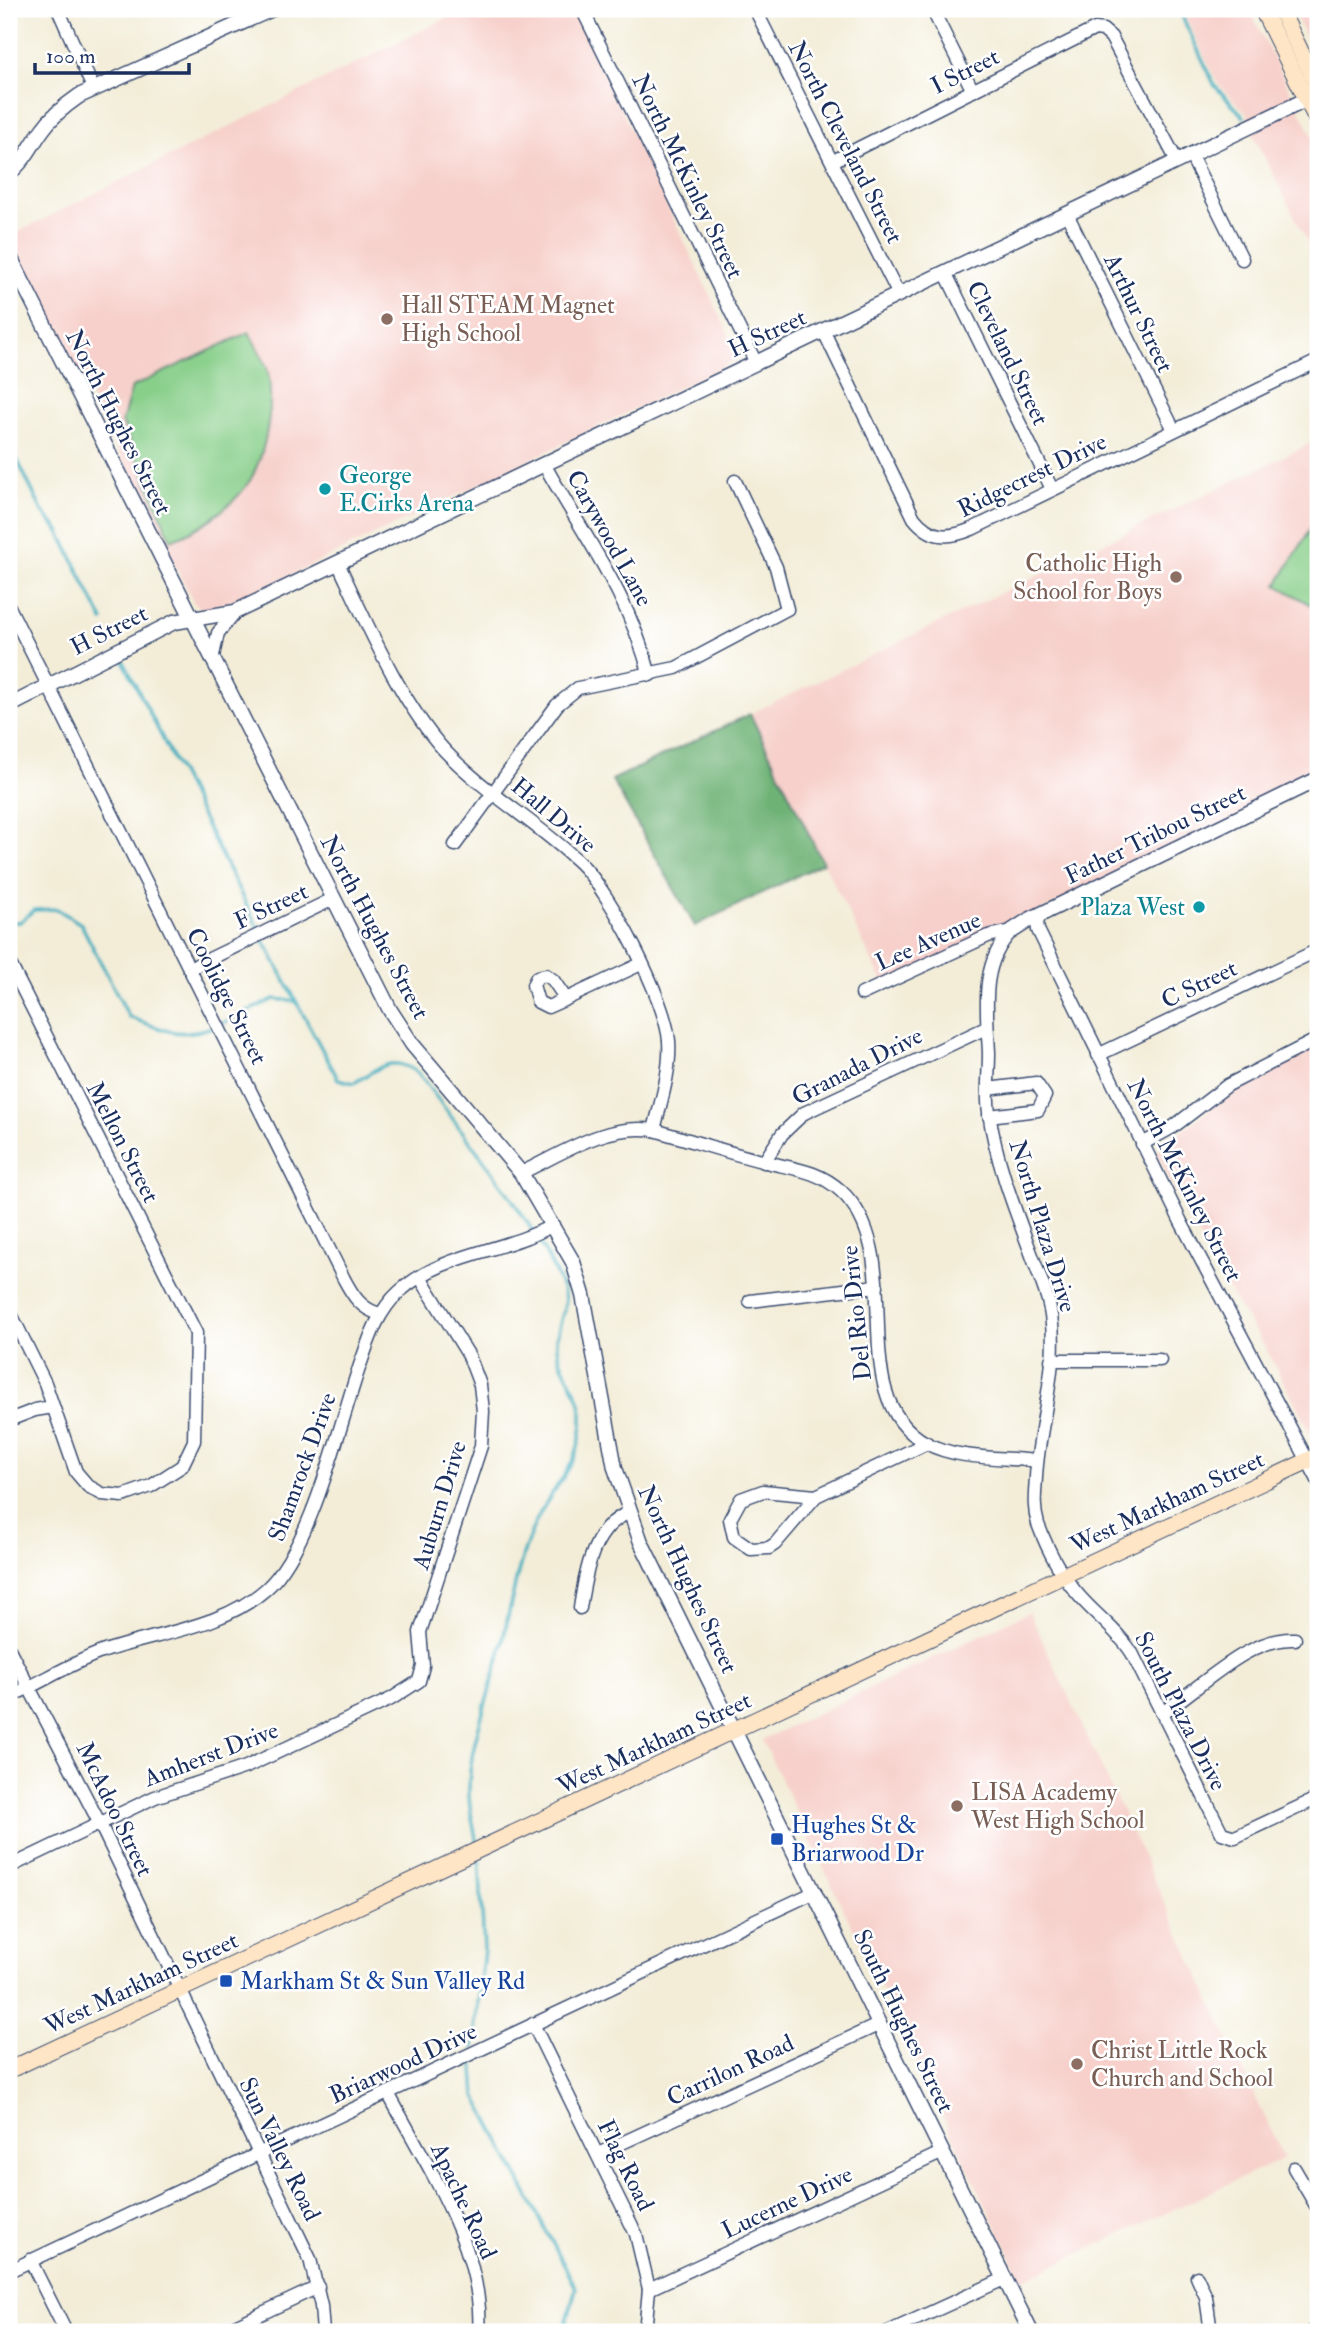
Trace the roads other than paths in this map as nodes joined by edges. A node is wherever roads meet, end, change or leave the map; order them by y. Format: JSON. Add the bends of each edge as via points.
{"nodes":[{"id":1,"x":58,"y":9,"type":"edge"},
{"id":2,"x":272,"y":9,"type":"edge"},
{"id":3,"x":582,"y":9,"type":"edge"},
{"id":4,"x":755,"y":9,"type":"edge"},
{"id":5,"x":932,"y":9,"type":"edge"},
{"id":6,"x":1262,"y":9,"type":"edge"},
{"id":7,"x":1280,"y":9,"type":"edge"},
{"id":8,"x":1318,"y":87,"type":"edge"},
{"id":9,"x":93,"y":88,"type":"junction"},
{"id":10,"x":973,"y":91,"type":"junction"},
{"id":11,"x":1312,"y":97,"type":"edge"},
{"id":12,"x":1318,"y":122,"type":"edge"},
{"id":13,"x":1183,"y":158,"type":"junction"},
{"id":14,"x":833,"y":161,"type":"junction"},
{"id":15,"x":9,"y":173,"type":"edge"},
{"id":16,"x":1067,"y":214,"type":"junction"},
{"id":17,"x":9,"y":255,"type":"edge"},
{"id":18,"x":1242,"y":259,"type":"dead end"},
{"id":19,"x":946,"y":274,"type":"junction"},
{"id":20,"x":899,"y":295,"type":"junction"},
{"id":21,"x":824,"y":332,"type":"junction"},
{"id":22,"x":1318,"y":361,"type":"edge"},
{"id":23,"x":756,"y":363,"type":"junction"},
{"id":24,"x":1174,"y":430,"type":"junction"},
{"id":25,"x":544,"y":464,"type":"junction"},
{"id":26,"x":735,"y":481,"type":"dead end"},
{"id":27,"x":1052,"y":489,"type":"junction"},
{"id":28,"x":338,"y":563,"type":"junction"},
{"id":29,"x":9,"y":607,"type":"edge"},
{"id":30,"x":235,"y":612,"type":"junction"},
{"id":31,"x":191,"y":618,"type":"junction"},
{"id":32,"x":212,"y":660,"type":"junction"},
{"id":33,"x":650,"y":675,"type":"junction"},
{"id":34,"x":48,"y":686,"type":"junction"},
{"id":35,"x":9,"y":706,"type":"edge"},
{"id":36,"x":1318,"y":779,"type":"edge"},
{"id":37,"x":493,"y":791,"type":"junction"},
{"id":38,"x":455,"y":845,"type":"dead end"},
{"id":39,"x":333,"y":900,"type":"junction"},
{"id":40,"x":1041,"y":914,"type":"junction"},
{"id":41,"x":1012,"y":931,"type":"junction"},
{"id":42,"x":1318,"y":950,"type":"edge"},
{"id":43,"x":9,"y":962,"type":"edge"},
{"id":44,"x":640,"y":964,"type":"junction"},
{"id":45,"x":188,"y":968,"type":"junction"},
{"id":46,"x":862,"y":994,"type":"dead end"},
{"id":47,"x":566,"y":999,"type":"dead end"},
{"id":48,"x":986,"y":1027,"type":"junction"},
{"id":49,"x":1318,"y":1039,"type":"edge"},
{"id":50,"x":1098,"y":1055,"type":"junction"},
{"id":51,"x":988,"y":1089,"type":"junction"},
{"id":52,"x":989,"y":1116,"type":"junction"},
{"id":53,"x":654,"y":1130,"type":"junction"},
{"id":54,"x":1142,"y":1144,"type":"junction"},
{"id":55,"x":764,"y":1162,"type":"junction"},
{"id":56,"x":520,"y":1173,"type":"junction"},
{"id":57,"x":553,"y":1225,"type":"junction"},
{"id":58,"x":420,"y":1278,"type":"junction"},
{"id":59,"x":877,"y":1286,"type":"junction"},
{"id":60,"x":750,"y":1301,"type":"dead end"},
{"id":61,"x":9,"y":1310,"type":"edge"},
{"id":62,"x":380,"y":1314,"type":"junction"},
{"id":63,"x":1051,"y":1360,"type":"junction"},
{"id":64,"x":1160,"y":1360,"type":"dead end"},
{"id":65,"x":53,"y":1407,"type":"junction"},
{"id":66,"x":9,"y":1420,"type":"edge"},
{"id":67,"x":927,"y":1443,"type":"junction"},
{"id":68,"x":1313,"y":1458,"type":"edge"},
{"id":69,"x":1037,"y":1461,"type":"junction"},
{"id":70,"x":1318,"y":1480,"type":"edge"},
{"id":71,"x":816,"y":1496,"type":"junction"},
{"id":72,"x":630,"y":1512,"type":"junction"},
{"id":73,"x":1064,"y":1576,"type":"junction"},
{"id":74,"x":580,"y":1608,"type":"dead end"},
{"id":75,"x":1295,"y":1639,"type":"dead end"},
{"id":76,"x":9,"y":1649,"type":"edge"},
{"id":77,"x":422,"y":1674,"type":"joint"},
{"id":78,"x":28,"y":1688,"type":"junction"},
{"id":79,"x":9,"y":1697,"type":"edge"},
{"id":80,"x":1162,"y":1713,"type":"junction"},
{"id":81,"x":735,"y":1730,"type":"junction"},
{"id":82,"x":1318,"y":1798,"type":"edge"},
{"id":83,"x":100,"y":1825,"type":"junction"},
{"id":84,"x":9,"y":1867,"type":"edge"},
{"id":85,"x":815,"y":1892,"type":"junction"},
{"id":86,"x":180,"y":1989,"type":"junction"},
{"id":87,"x":533,"y":2024,"type":"junction"},
{"id":88,"x":880,"y":2024,"type":"junction"},
{"id":89,"x":9,"y":2070,"type":"edge"},
{"id":90,"x":388,"y":2093,"type":"junction"},
{"id":91,"x":943,"y":2152,"type":"junction"},
{"id":92,"x":258,"y":2154,"type":"junction"},
{"id":93,"x":598,"y":2154,"type":"junction"},
{"id":94,"x":1294,"y":2168,"type":"dead end"},
{"id":95,"x":1318,"y":2209,"type":"edge"},
{"id":96,"x":30,"y":2260,"type":"junction"},
{"id":97,"x":9,"y":2271,"type":"edge"},
{"id":98,"x":1197,"y":2277,"type":"dead end"},
{"id":99,"x":1004,"y":2279,"type":"junction"},
{"id":100,"x":318,"y":2287,"type":"junction"},
{"id":101,"x":649,"y":2289,"type":"junction"},
{"id":102,"x":1318,"y":2325,"type":"edge"},
{"id":103,"x":66,"y":2332,"type":"edge"},
{"id":104,"x":222,"y":2332,"type":"edge"},
{"id":105,"x":323,"y":2332,"type":"edge"},
{"id":106,"x":479,"y":2332,"type":"edge"},
{"id":107,"x":645,"y":2332,"type":"edge"},
{"id":108,"x":888,"y":2332,"type":"edge"},
{"id":109,"x":1031,"y":2332,"type":"edge"},
{"id":110,"x":1210,"y":2332,"type":"edge"},
{"id":111,"x":1313,"y":2332,"type":"edge"}],
"edges":[{"from":1,"to":9,"type":"street"},
{"from":2,"to":9,"type":"street"},
{"from":3,"to":23,"type":"street","name":"North McKinley Street"},
{"from":4,"to":14,"type":"street","name":"North Cleveland Street"},
{"from":5,"to":10,"type":"street"},
{"from":6,"to":11,"type":"main road"},
{"from":7,"to":8,"type":"main road"},
{"from":9,"to":15,"type":"street","via":[[62,107],[23,162]]},
{"from":10,"to":13,"type":"street","name":"I Street","via":[[1090,31],[1103,30]]},
{"from":10,"to":14,"type":"street","name":"I Street"},
{"from":11,"to":12,"type":"main road"},
{"from":11,"to":13,"type":"street","name":"H Street"},
{"from":13,"to":16,"type":"street","name":"H Street"},
{"from":13,"to":18,"type":"street"},
{"from":14,"to":20,"type":"street","name":"North Cleveland Street"},
{"from":16,"to":19,"type":"street","name":"H Street"},
{"from":16,"to":24,"type":"street","name":"Arthur Street"},
{"from":17,"to":31,"type":"street","name":"North Hughes Street"},
{"from":19,"to":20,"type":"street","name":"H Street"},
{"from":19,"to":27,"type":"street","name":"Cleveland Street"},
{"from":20,"to":21,"type":"street","name":"H Street"},
{"from":21,"to":23,"type":"street","name":"H Street"},
{"from":21,"to":27,"type":"street","name":"Ridgecrest Drive","via":[[910,511],[926,531],[943,537],[960,534]]},
{"from":22,"to":24,"type":"street","name":"Ridgecrest Drive"},
{"from":23,"to":25,"type":"street","name":"H Street"},
{"from":24,"to":27,"type":"street","name":"Ridgecrest Drive"},
{"from":25,"to":28,"type":"street","name":"H Street"},
{"from":25,"to":33,"type":"street","name":"Carywood Lane","via":[[602,558],[633,620]]},
{"from":26,"to":33,"type":"street","via":[[776,568],[788,608],[676,668]]},
{"from":28,"to":30,"type":"street","name":"H Street"},
{"from":28,"to":37,"type":"street","name":"Hall Drive","via":[[428,730]]},
{"from":29,"to":34,"type":"street","name":"Coolidge Street"},
{"from":30,"to":31,"type":"street","name":"H Street"},
{"from":30,"to":32,"type":"street","via":[[218,633]]},
{"from":31,"to":32,"type":"street","name":"North Hughes Street"},
{"from":31,"to":34,"type":"street","name":"H Street","via":[[174,622]]},
{"from":32,"to":39,"type":"street","name":"North Hughes Street"},
{"from":33,"to":37,"type":"street","via":[[571,692]]},
{"from":34,"to":35,"type":"street","name":"H Street"},
{"from":34,"to":45,"type":"street","name":"Coolidge Street"},
{"from":36,"to":40,"type":"street","name":"Father Tribou Street"},
{"from":37,"to":38,"type":"street"},
{"from":37,"to":44,"type":"street","name":"Hall Drive","via":[[590,874]]},
{"from":39,"to":45,"type":"street","name":"F Street"},
{"from":39,"to":56,"type":"street","name":"North Hughes Street","via":[[403,1032]]},
{"from":40,"to":41,"type":"street","name":"Father Tribou Street"},
{"from":40,"to":50,"type":"street","name":"North McKinley Street","via":[[1038,930]]},
{"from":41,"to":46,"type":"street","name":"Lee Avenue","via":[[988,936]]},
{"from":41,"to":48,"type":"street","name":"North Plaza Drive","via":[[990,968]]},
{"from":42,"to":50,"type":"street","name":"C Street"},
{"from":43,"to":65,"type":"street","name":"Mellon Street","via":[[198,1340],[192,1449],[174,1473],[151,1486],[117,1496],[88,1486],[76,1472]]},
{"from":44,"to":47,"type":"street"},
{"from":44,"to":53,"type":"street","name":"Hall Drive","via":[[659,1000],[669,1042]]},
{"from":45,"to":62,"type":"street","name":"Coolidge Street","via":[[353,1295],[368,1311]]},
{"from":48,"to":51,"type":"street","name":"North Plaza Drive"},
{"from":48,"to":55,"type":"street","name":"Granada Drive","via":[[804,1113],[782,1134]]},
{"from":49,"to":54,"type":"street","via":[[1228,1085],[1173,1127]]},
{"from":50,"to":54,"type":"street","name":"North McKinley Street"},
{"from":51,"to":52,"type":"street","name":"North Plaza Drive"},
{"from":51,"to":52,"type":"street","via":[[1036,1083],[1044,1091],[1045,1102],[1038,1110]]},
{"from":52,"to":63,"type":"street","name":"North Plaza Drive","via":[[1051,1309]]},
{"from":53,"to":55,"type":"street","name":"Del Rio Drive"},
{"from":53,"to":56,"type":"street","name":"Del Rio Drive","via":[[610,1132]]},
{"from":54,"to":68,"type":"street","name":"North McKinley Street"},
{"from":55,"to":59,"type":"street","name":"Del Rio Drive","via":[[802,1168],[841,1191],[867,1228]]},
{"from":56,"to":57,"type":"street","name":"North Hughes Street"},
{"from":57,"to":58,"type":"street","name":"Shamrock Drive","via":[[444,1263]]},
{"from":57,"to":72,"type":"street","name":"North Hughes Street","via":[[578,1278],[615,1468]]},
{"from":58,"to":62,"type":"street","name":"Shamrock Drive"},
{"from":58,"to":77,"type":"street","name":"Auburn Drive","via":[[469,1356],[480,1385],[483,1411],[481,1446],[420,1632]]},
{"from":59,"to":60,"type":"street"},
{"from":59,"to":67,"type":"street","name":"Del Rio Drive","via":[[885,1388],[905,1425]]},
{"from":61,"to":65,"type":"street"},
{"from":62,"to":78,"type":"street","name":"Shamrock Drive","via":[[305,1530],[269,1587],[228,1614],[93,1656]]},
{"from":63,"to":64,"type":"street"},
{"from":63,"to":69,"type":"street","name":"North Plaza Drive"},
{"from":65,"to":66,"type":"street"},
{"from":67,"to":69,"type":"street","name":"Del Rio Drive","via":[[958,1452]]},
{"from":67,"to":71,"type":"street"},
{"from":68,"to":70,"type":"street","name":"North McKinley Street"},
{"from":68,"to":73,"type":"main road","name":"West Markham Street"},
{"from":69,"to":73,"type":"street","name":"North Plaza Drive","via":[[1034,1508]]},
{"from":71,"to":71,"type":"street","via":[[763,1491],[747,1495],[732,1512],[732,1533],[744,1546],[769,1548]]},
{"from":72,"to":74,"type":"street","via":[[603,1531]]},
{"from":72,"to":81,"type":"street","name":"North Hughes Street"},
{"from":73,"to":80,"type":"street","name":"South Plaza Drive","via":[[1124,1640]]},
{"from":73,"to":81,"type":"main road","name":"West Markham Street"},
{"from":75,"to":80,"type":"street","via":[[1257,1646]]},
{"from":76,"to":78,"type":"street","name":"McAdoo Street"},
{"from":77,"to":83,"type":"street","name":"Amherst Drive","via":[[411,1689],[246,1767],[176,1788]]},
{"from":78,"to":79,"type":"street","name":"Shamrock Drive"},
{"from":78,"to":83,"type":"street","name":"McAdoo Street"},
{"from":80,"to":82,"type":"street","name":"South Plaza Drive","via":[[1210,1814],[1229,1837]]},
{"from":81,"to":85,"type":"street","name":"South Hughes Street"},
{"from":81,"to":86,"type":"main road","name":"West Markham Street"},
{"from":83,"to":84,"type":"street","name":"Amherst Drive"},
{"from":83,"to":86,"type":"street","name":"McAdoo Street"},
{"from":85,"to":87,"type":"street","name":"Briarwood Drive"},
{"from":85,"to":88,"type":"street","name":"South Hughes Street"},
{"from":86,"to":89,"type":"main road","name":"West Markham Street"},
{"from":86,"to":92,"type":"street","name":"Sun Valley Road"},
{"from":87,"to":90,"type":"street","name":"Briarwood Drive"},
{"from":87,"to":93,"type":"street","name":"Flag Road"},
{"from":88,"to":91,"type":"street","name":"South Hughes Street"},
{"from":88,"to":93,"type":"street","name":"Carrilon Road"},
{"from":90,"to":92,"type":"street","name":"Briarwood Drive"},
{"from":90,"to":106,"type":"street","name":"Apache Road","via":[[476,2273]]},
{"from":91,"to":99,"type":"street","name":"South Hughes Street"},
{"from":91,"to":101,"type":"street","name":"Lucerne Drive"},
{"from":92,"to":96,"type":"street","name":"Briarwood Drive"},
{"from":92,"to":100,"type":"street","name":"Sun Valley Road","via":[[310,2259]]},
{"from":93,"to":101,"type":"street","name":"Flag Road","via":[[636,2234]]},
{"from":94,"to":95,"type":"street"},
{"from":96,"to":97,"type":"street","name":"Briarwood Drive"},
{"from":96,"to":103,"type":"street"},
{"from":98,"to":110,"type":"street","via":[[1206,2297]]},
{"from":99,"to":108,"type":"street"},
{"from":99,"to":109,"type":"street","name":"South Hughes Street"},
{"from":100,"to":104,"type":"street"},
{"from":100,"to":105,"type":"street","name":"Sun Valley Road"},
{"from":101,"to":107,"type":"street","name":"Flag Road"},
{"from":102,"to":111,"type":"street"}]}
